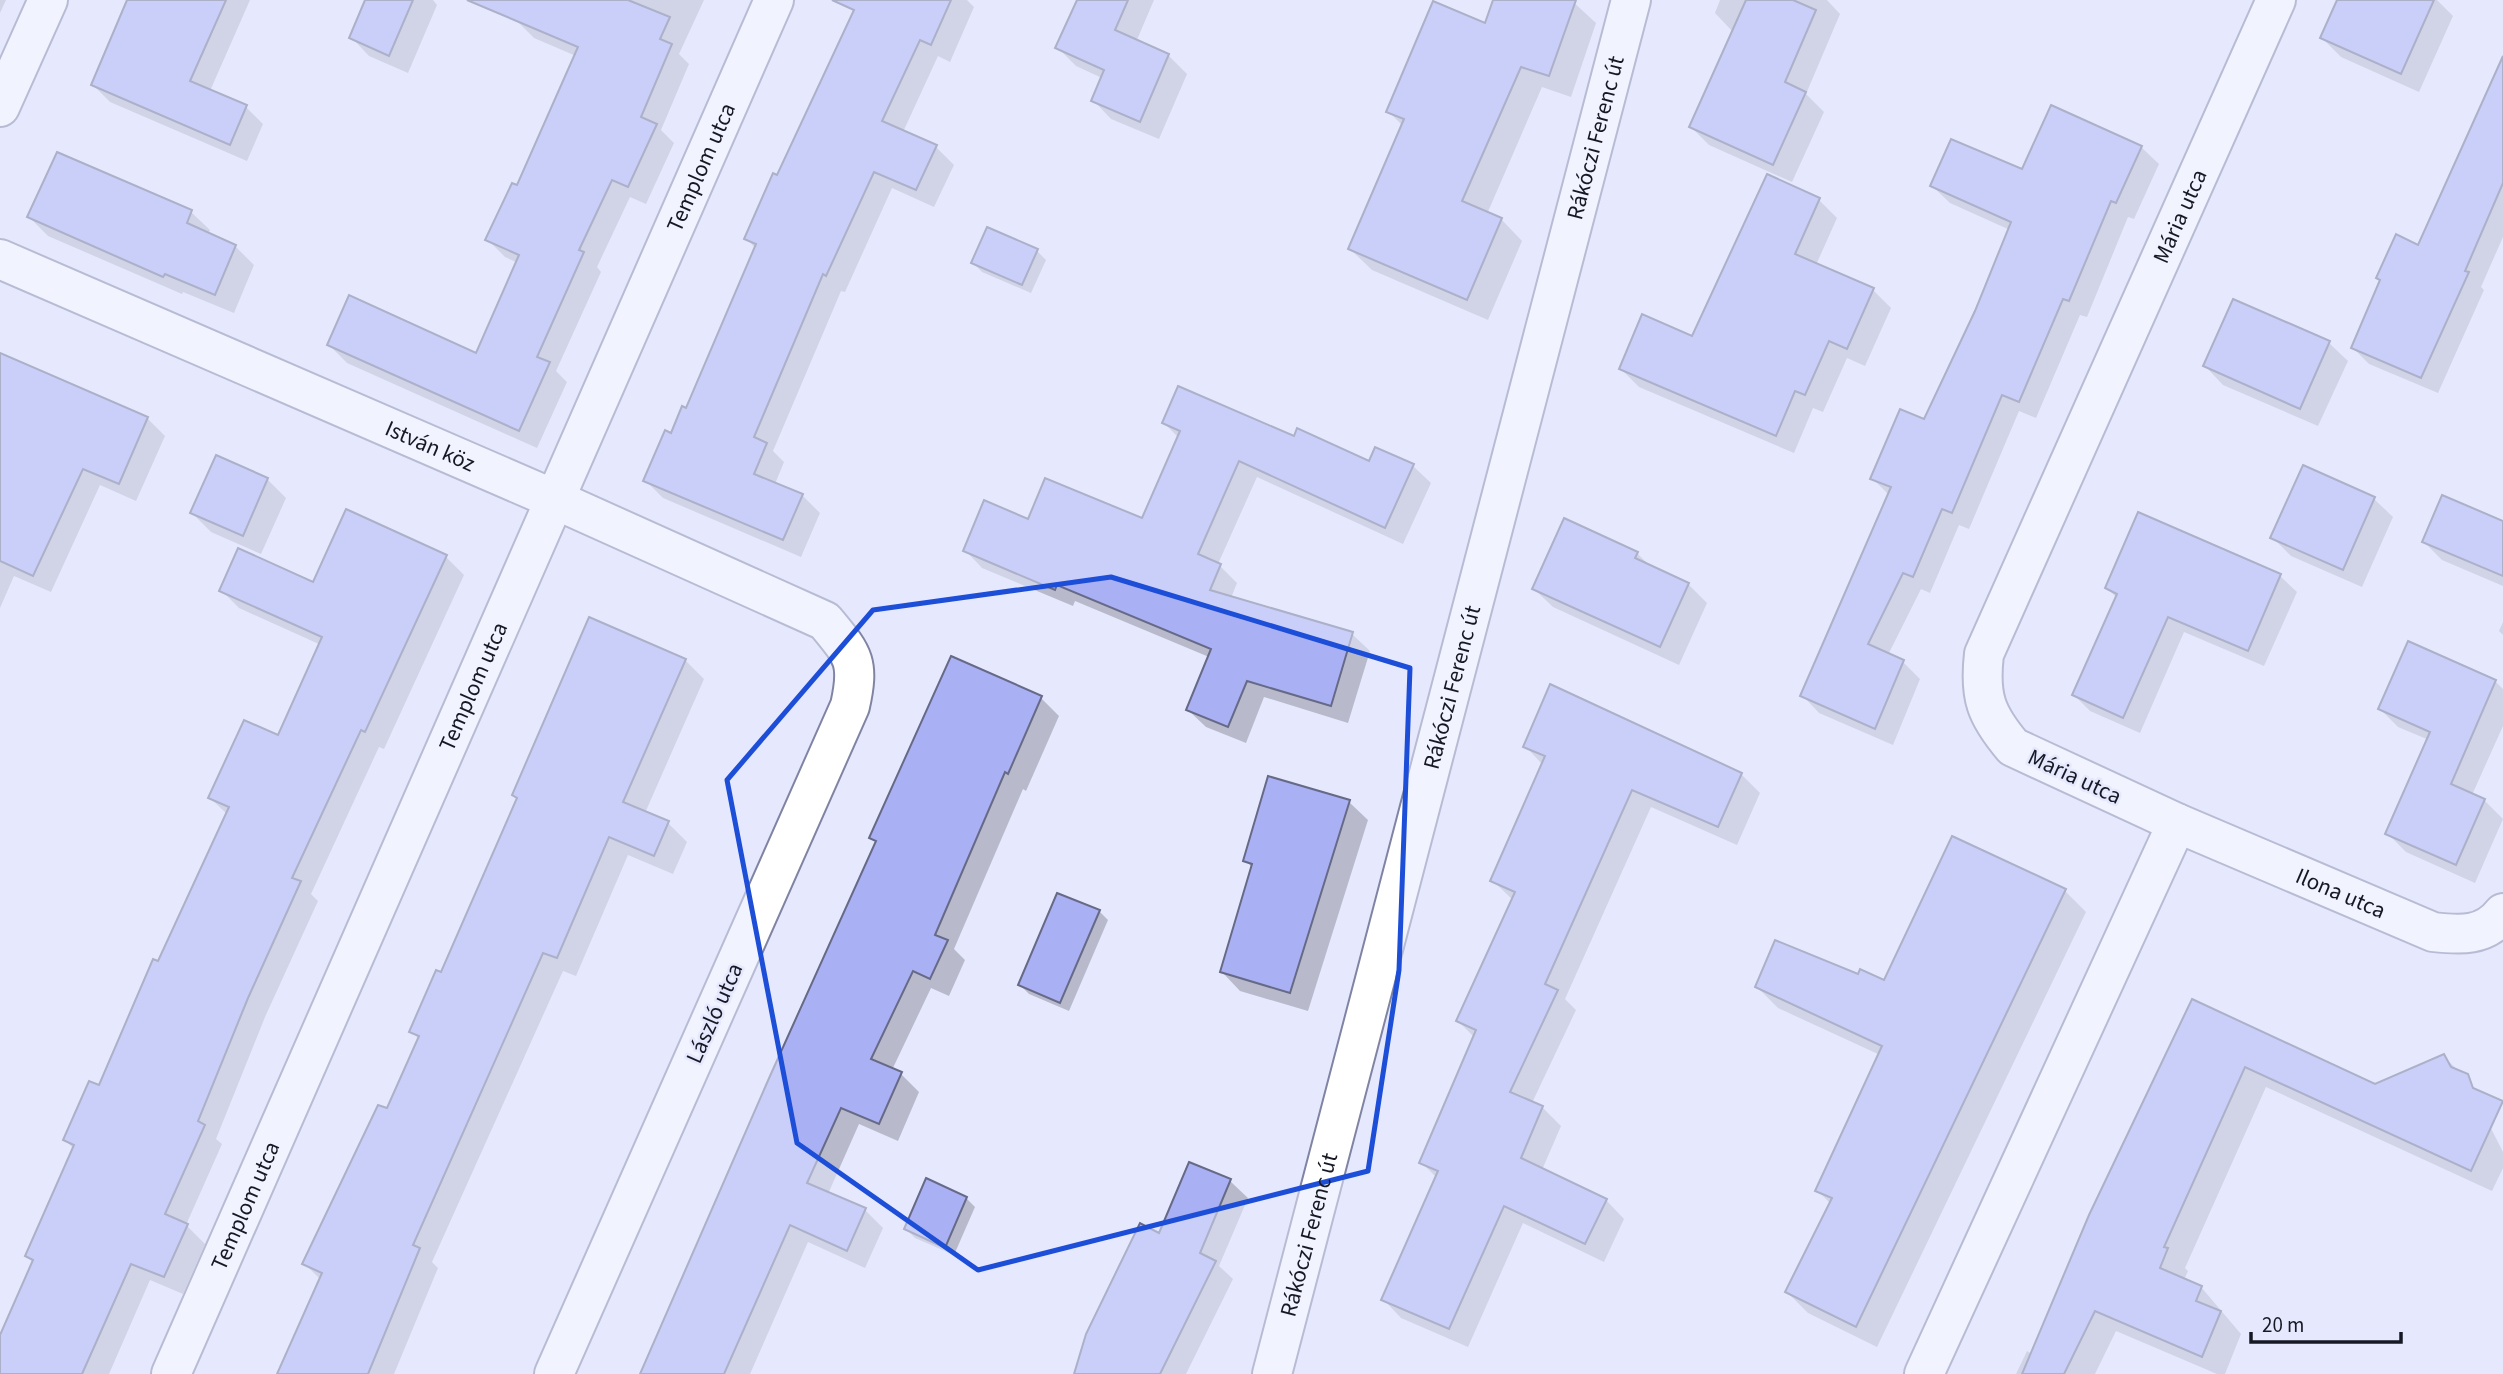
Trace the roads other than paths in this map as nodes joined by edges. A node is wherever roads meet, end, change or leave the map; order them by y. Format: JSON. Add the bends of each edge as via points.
{"nodes":[{"id":1,"x":48,"y":0,"type":"edge"},
{"id":2,"x":774,"y":0,"type":"edge"},
{"id":3,"x":1631,"y":0,"type":"edge"},
{"id":4,"x":2276,"y":0,"type":"edge"},
{"id":5,"x":0,"y":107,"type":"edge"},
{"id":6,"x":0,"y":259,"type":"edge"},
{"id":7,"x":556,"y":500,"type":"junction"},
{"id":8,"x":848,"y":649,"type":"joint"},
{"id":9,"x":2177,"y":823,"type":"junction"},
{"id":10,"x":2503,"y":913,"type":"edge"},
{"id":11,"x":171,"y":1374,"type":"edge"},
{"id":12,"x":554,"y":1374,"type":"edge"},
{"id":13,"x":1272,"y":1374,"type":"edge"},
{"id":14,"x":1924,"y":1374,"type":"edge"}],
"edges":[{"from":1,"to":5,"type":"street"},
{"from":2,"to":7,"type":"street","name":"Templom utca"},
{"from":3,"to":13,"type":"street","name":"Rákóczi Ferenc út"},
{"from":4,"to":9,"type":"street","name":"Mária utca","via":[[1984,654],[1984,701],[1994,724],[2013,747]]},
{"from":6,"to":7,"type":"street","name":"István köz"},
{"from":7,"to":8,"type":"street","name":"István köz","via":[[825,621]]},
{"from":7,"to":11,"type":"street","name":"Templom utca"},
{"from":8,"to":12,"type":"street","name":"László utca","via":[[857,675],[850,706]]},
{"from":9,"to":10,"type":"street","name":"Ilona utca","via":[[2433,932],[2475,933],[2496,923]]},
{"from":9,"to":14,"type":"street"}]}
